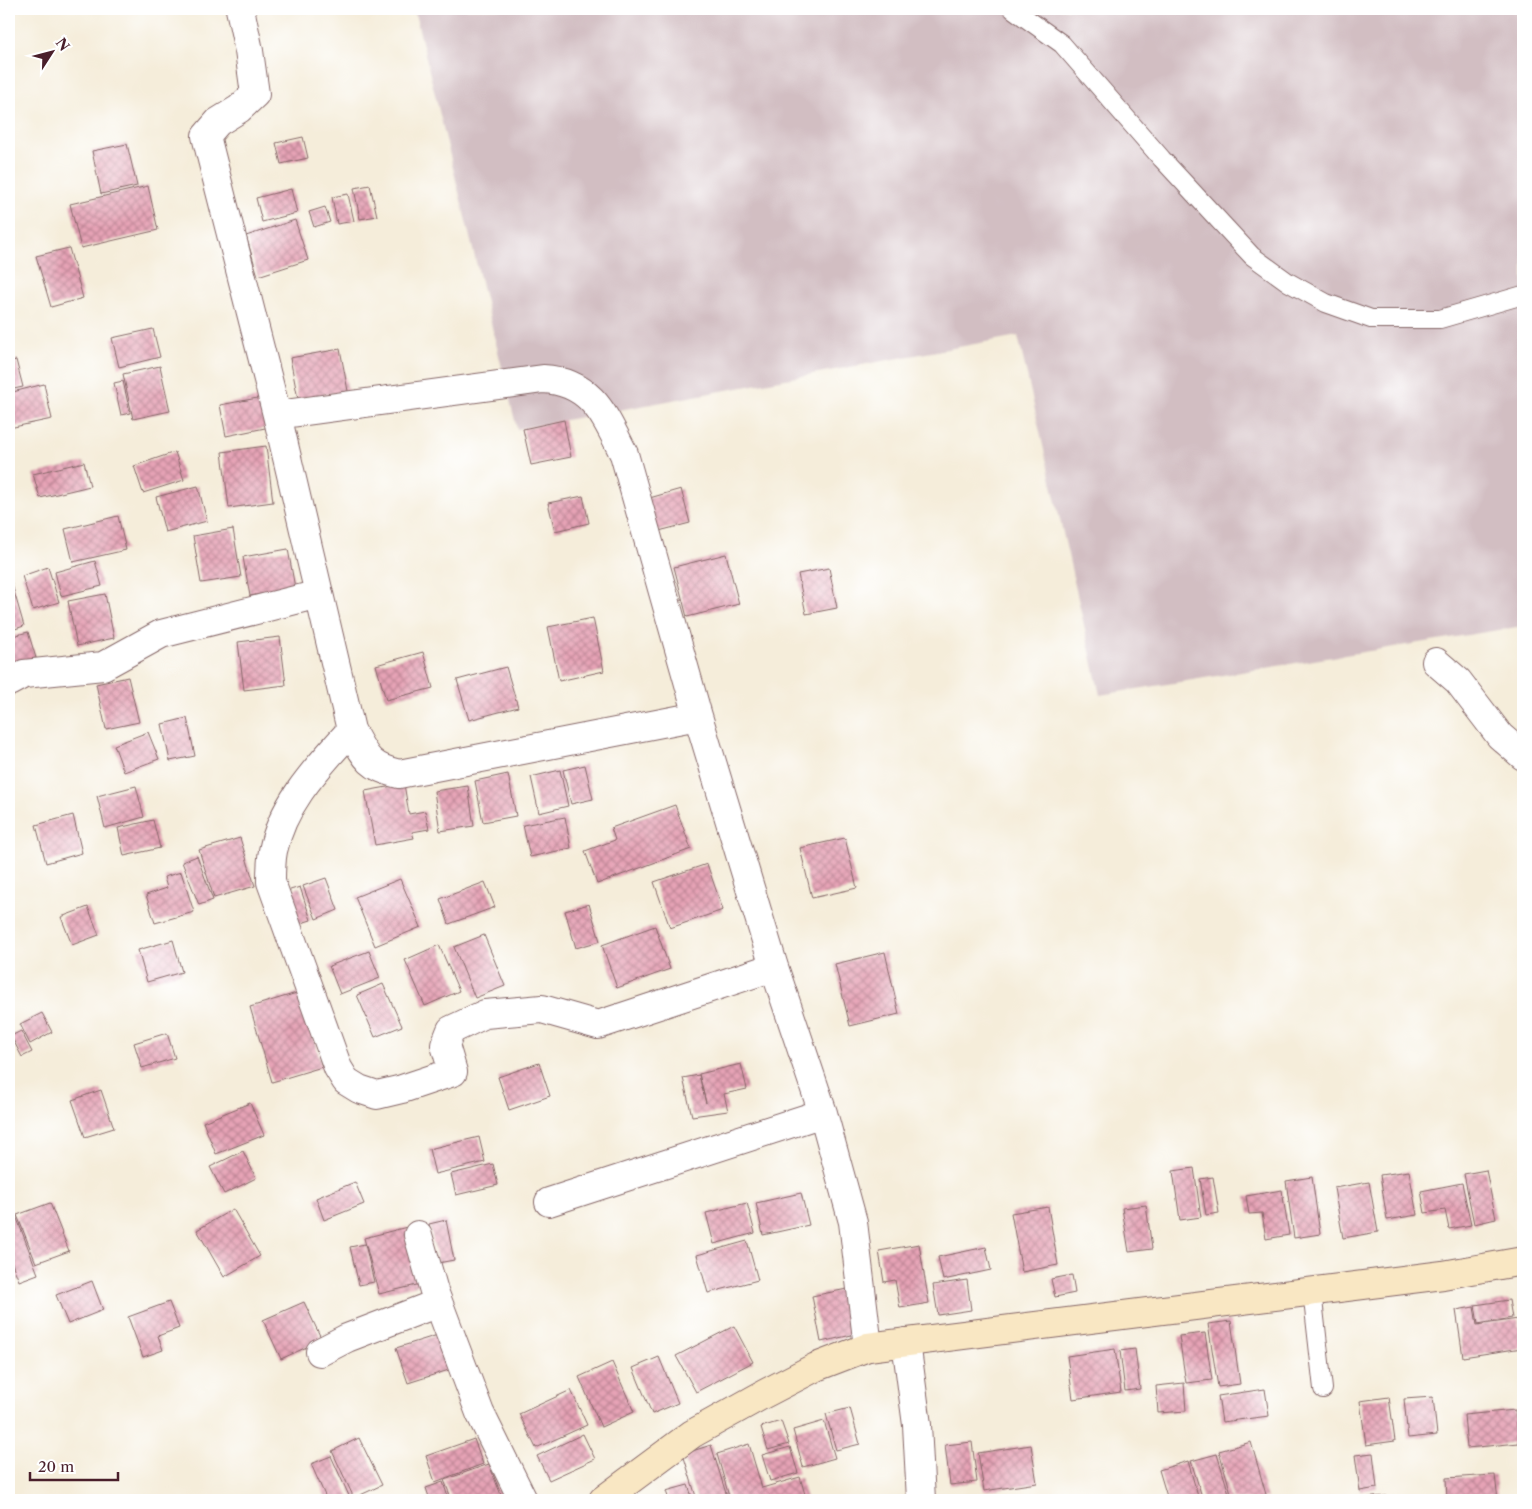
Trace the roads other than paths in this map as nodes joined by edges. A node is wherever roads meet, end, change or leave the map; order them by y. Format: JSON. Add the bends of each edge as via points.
{"nodes":[{"id":1,"x":240,"y":9,"type":"edge"},
{"id":2,"x":1013,"y":9,"type":"edge"},
{"id":3,"x":1523,"y":295,"type":"edge"},
{"id":4,"x":277,"y":415,"type":"junction"},
{"id":5,"x":319,"y":594,"type":"junction"},
{"id":6,"x":1436,"y":662,"type":"dead end"},
{"id":7,"x":9,"y":682,"type":"edge"},
{"id":8,"x":698,"y":716,"type":"junction"},
{"id":9,"x":351,"y":730,"type":"junction"},
{"id":10,"x":1523,"y":756,"type":"edge"},
{"id":11,"x":774,"y":967,"type":"junction"},
{"id":12,"x":823,"y":1113,"type":"junction"},
{"id":13,"x":549,"y":1202,"type":"dead end"},
{"id":14,"x":418,"y":1235,"type":"dead end"},
{"id":15,"x":1523,"y":1261,"type":"edge"},
{"id":16,"x":1312,"y":1291,"type":"junction"},
{"id":17,"x":438,"y":1303,"type":"junction"},
{"id":18,"x":906,"y":1342,"type":"junction"},
{"id":19,"x":868,"y":1346,"type":"junction"},
{"id":20,"x":320,"y":1352,"type":"dead end"},
{"id":21,"x":1323,"y":1389,"type":"dead end"},
{"id":22,"x":523,"y":1500,"type":"edge"},
{"id":23,"x":603,"y":1500,"type":"edge"},
{"id":24,"x":922,"y":1500,"type":"edge"}],
"edges":[{"from":1,"to":4,"type":"street","via":[[254,94],[239,110],[218,122],[206,136]]},
{"from":2,"to":3,"type":"lane","via":[[1062,44],[1252,256],[1326,304],[1371,319],[1440,319]]},
{"from":4,"to":5,"type":"street"},
{"from":4,"to":8,"type":"street","via":[[543,379],[575,385],[596,405],[624,454]]},
{"from":5,"to":7,"type":"street","via":[[161,634],[103,666],[24,674]]},
{"from":5,"to":9,"type":"street"},
{"from":6,"to":10,"type":"street","via":[[1458,681],[1500,736]]},
{"from":8,"to":9,"type":"street","via":[[399,774],[381,770],[364,754]]},
{"from":8,"to":11,"type":"street"},
{"from":9,"to":11,"type":"street","via":[[293,800],[273,852],[271,882],[338,1068],[346,1081],[359,1089],[378,1094],[453,1072],[445,1045],[451,1030],[486,1014],[542,1009],[598,1024]]},
{"from":11,"to":12,"type":"street"},
{"from":12,"to":13,"type":"street"},
{"from":12,"to":19,"type":"street","via":[[853,1222]]},
{"from":14,"to":17,"type":"street"},
{"from":15,"to":16,"type":"street","via":[[1443,1275]]},
{"from":16,"to":18,"type":"street"},
{"from":16,"to":21,"type":"lane"},
{"from":17,"to":20,"type":"street","via":[[346,1338]]},
{"from":17,"to":22,"type":"street","via":[[480,1413]]},
{"from":18,"to":19,"type":"street"},
{"from":18,"to":24,"type":"street","via":[[917,1425]]},
{"from":19,"to":23,"type":"street","via":[[816,1367],[692,1434]]}]}
